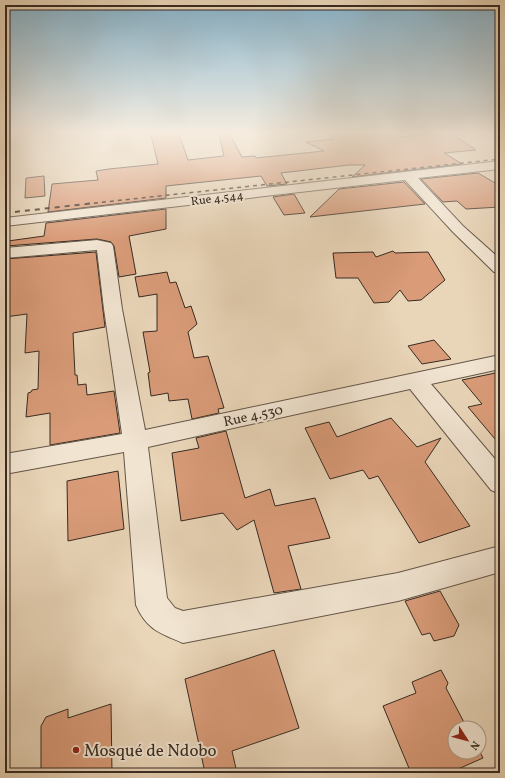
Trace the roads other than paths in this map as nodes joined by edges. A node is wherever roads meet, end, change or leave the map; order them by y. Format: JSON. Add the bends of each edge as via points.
{"nodes":[{"id":1,"x":479,"y":167,"type":"edge"},
{"id":2,"x":408,"y":175,"type":"junction"},
{"id":3,"x":5,"y":222,"type":"edge"},
{"id":4,"x":5,"y":254,"type":"edge"},
{"id":5,"x":500,"y":268,"type":"edge"},
{"id":6,"x":500,"y":362,"type":"edge"},
{"id":7,"x":416,"y":381,"type":"junction"},
{"id":8,"x":135,"y":441,"type":"junction"},
{"id":9,"x":5,"y":464,"type":"edge"},
{"id":10,"x":500,"y":483,"type":"edge"},
{"id":11,"x":500,"y":559,"type":"edge"}],
"edges":[{"from":1,"to":2,"type":"street","name":"Rue 4.544"},
{"from":2,"to":3,"type":"street","name":"Rue 4.544"},
{"from":2,"to":5,"type":"street","via":[[458,229]]},
{"from":4,"to":8,"type":"street","via":[[105,246]]},
{"from":6,"to":7,"type":"street","name":"Rue 4.530"},
{"from":7,"to":8,"type":"street","name":"Rue 4.530"},
{"from":7,"to":10,"type":"street"},
{"from":8,"to":9,"type":"street","name":"Rue 4.530"},
{"from":8,"to":11,"type":"street","via":[[152,605],[164,619],[183,627],[398,587]]}]}
